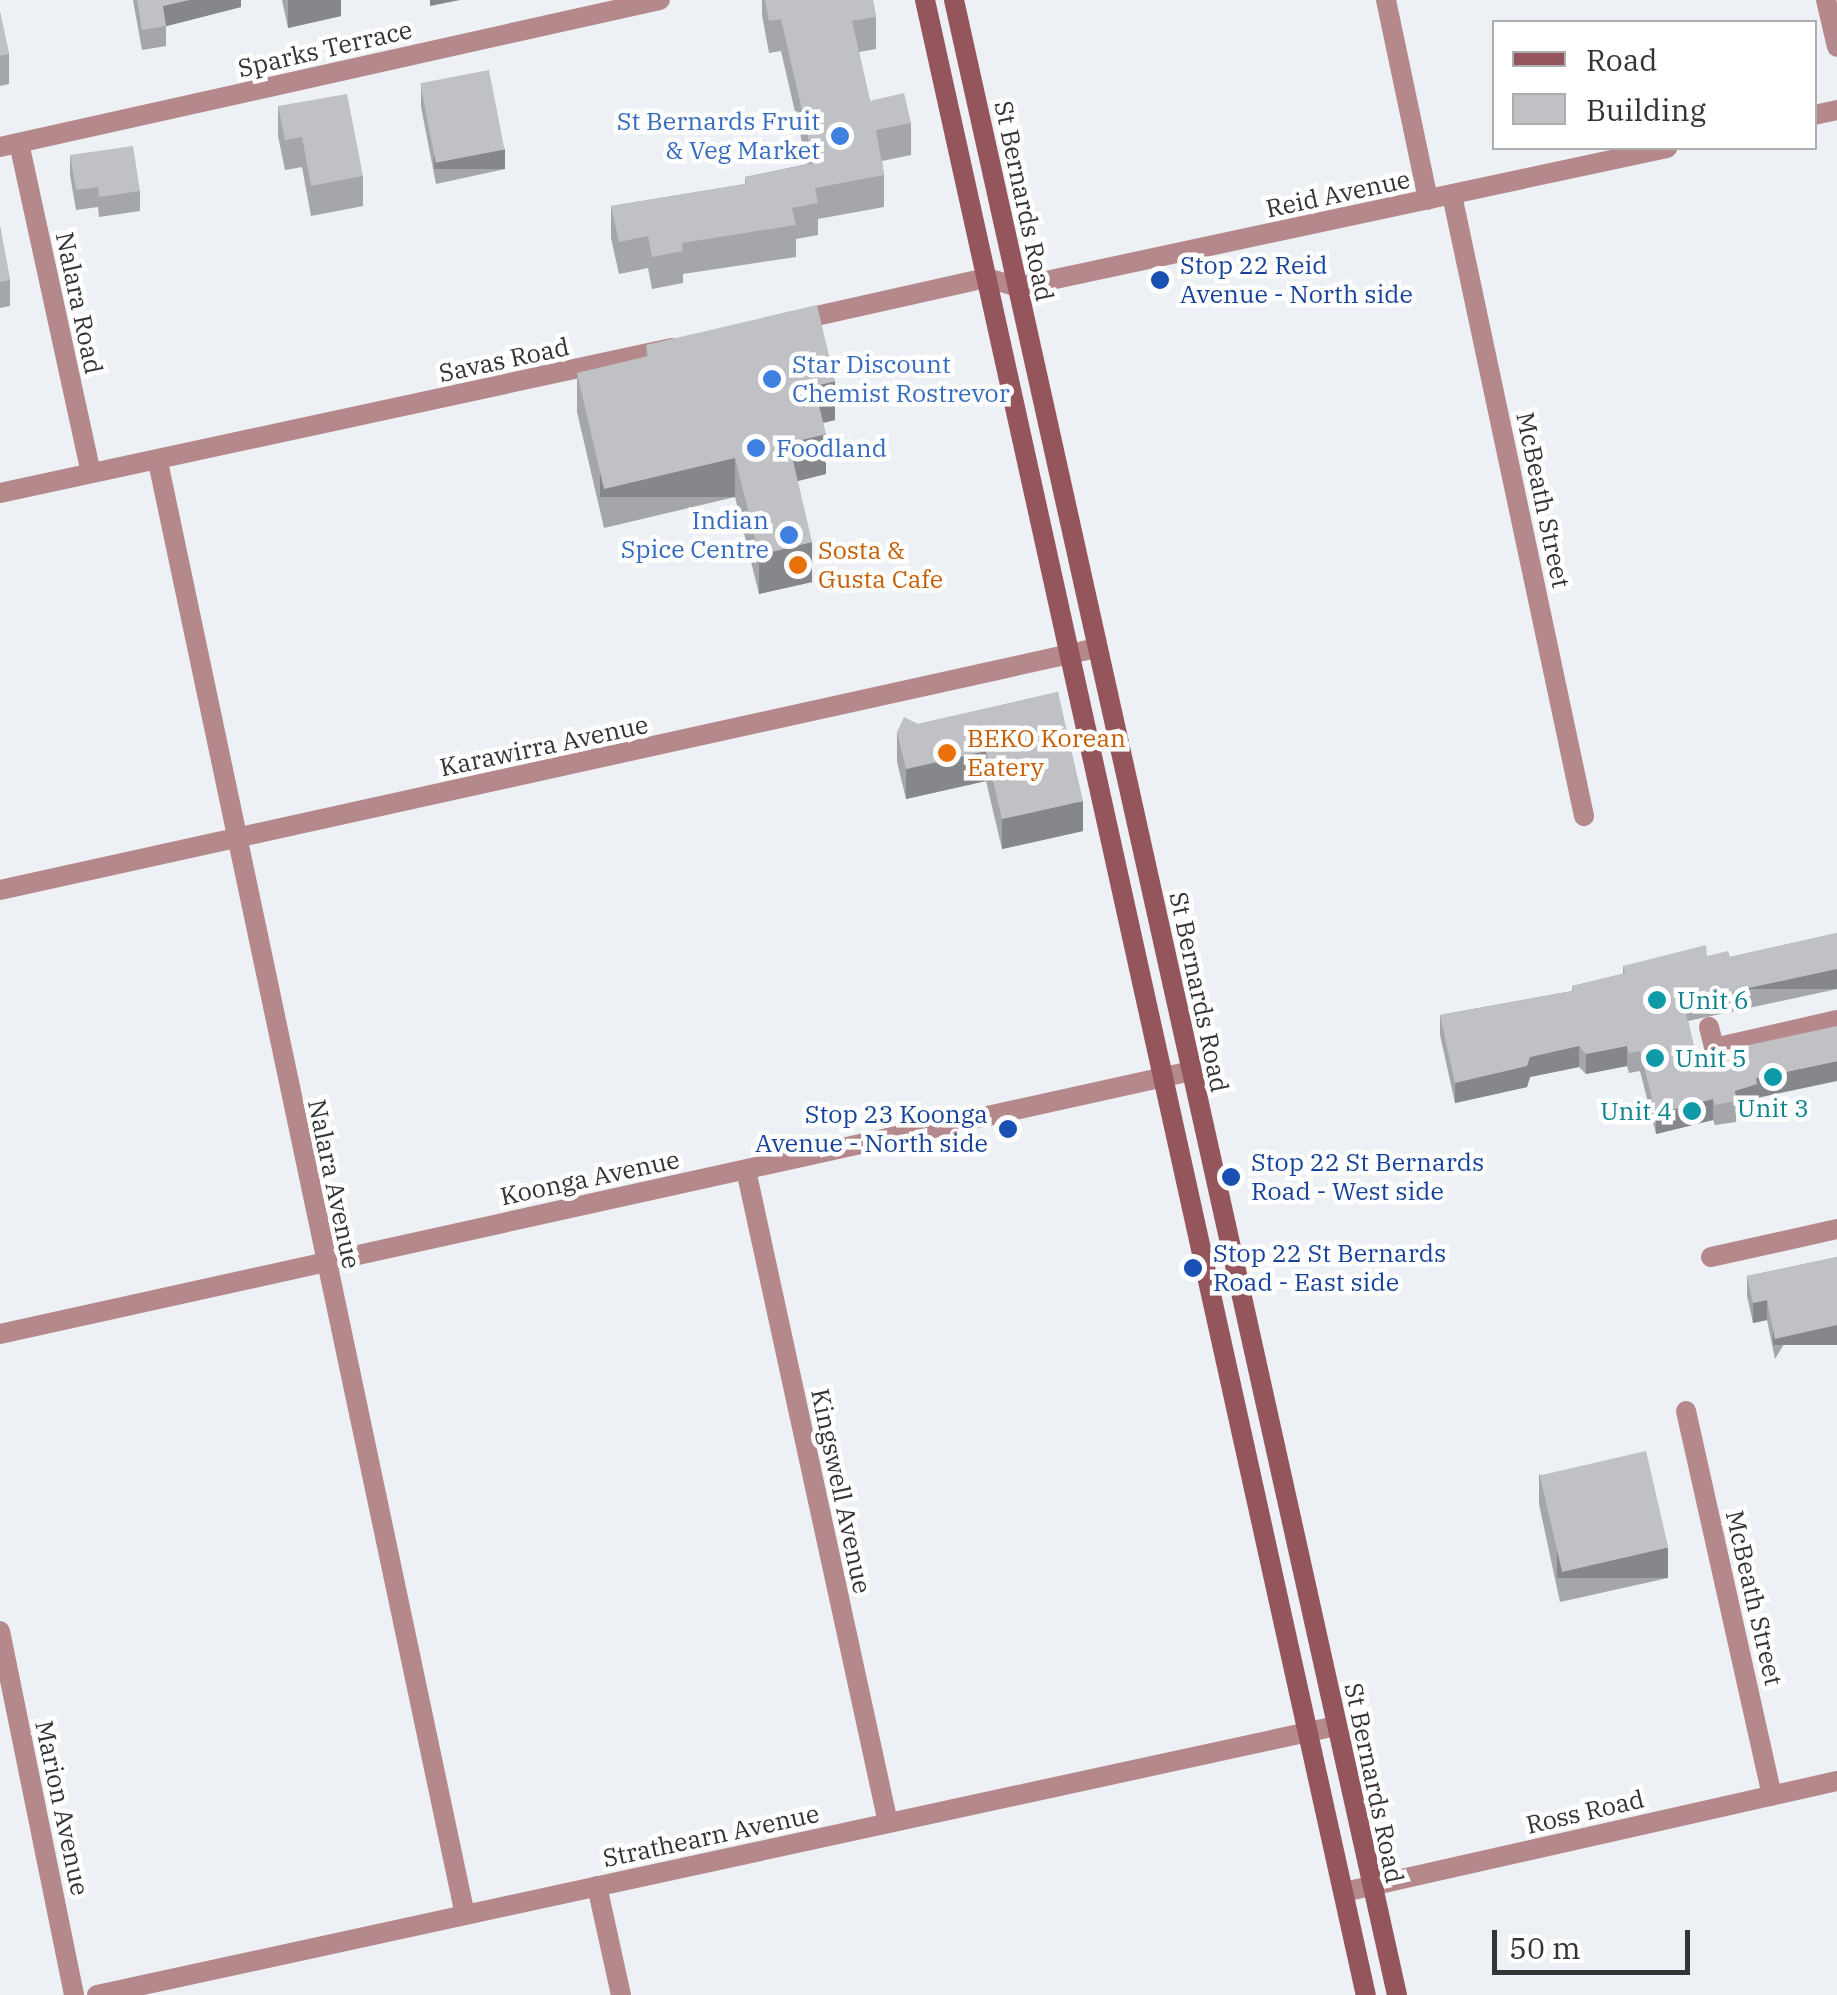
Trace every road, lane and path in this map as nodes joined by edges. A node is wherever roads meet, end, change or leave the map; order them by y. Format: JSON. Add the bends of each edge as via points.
{"nodes":[{"id":1,"x":660,"y":0,"type":"edge"},
{"id":2,"x":926,"y":0,"type":"edge"},
{"id":3,"x":954,"y":0,"type":"edge"},
{"id":4,"x":1386,"y":0,"type":"edge"},
{"id":5,"x":1826,"y":0,"type":"edge"},
{"id":6,"x":1837,"y":47,"type":"edge"},
{"id":7,"x":9,"y":145,"type":"edge"},
{"id":8,"x":1659,"y":150,"type":"edge"},
{"id":9,"x":1452,"y":195,"type":"junction"},
{"id":10,"x":1428,"y":200,"type":"junction"},
{"id":11,"x":988,"y":278,"type":"junction"},
{"id":12,"x":1018,"y":287,"type":"junction"},
{"id":13,"x":775,"y":326,"type":"edge"},
{"id":14,"x":698,"y":342,"type":"edge"},
{"id":15,"x":158,"y":462,"type":"junction"},
{"id":16,"x":91,"y":472,"type":"junction"},
{"id":17,"x":0,"y":493,"type":"edge"},
{"id":18,"x":1097,"y":648,"type":"junction"},
{"id":19,"x":1070,"y":654,"type":"junction"},
{"id":20,"x":1584,"y":816,"type":"dead end"},
{"id":21,"x":235,"y":838,"type":"junction"},
{"id":22,"x":0,"y":890,"type":"edge"},
{"id":23,"x":1837,"y":1020,"type":"edge"},
{"id":24,"x":1714,"y":1047,"type":"dead end"},
{"id":25,"x":1191,"y":1071,"type":"junction"},
{"id":26,"x":1165,"y":1077,"type":"junction"},
{"id":27,"x":746,"y":1170,"type":"junction"},
{"id":28,"x":1837,"y":1229,"type":"edge"},
{"id":29,"x":1711,"y":1256,"type":"dead end"},
{"id":30,"x":325,"y":1262,"type":"junction"},
{"id":31,"x":0,"y":1334,"type":"edge"},
{"id":32,"x":1686,"y":1411,"type":"dead end"},
{"id":33,"x":0,"y":1631,"type":"edge"},
{"id":34,"x":1336,"y":1726,"type":"junction"},
{"id":35,"x":1310,"y":1731,"type":"junction"},
{"id":36,"x":1837,"y":1781,"type":"edge"},
{"id":37,"x":1772,"y":1795,"type":"junction"},
{"id":38,"x":888,"y":1823,"type":"junction"},
{"id":39,"x":597,"y":1886,"type":"junction"},
{"id":40,"x":1370,"y":1886,"type":"junction"},
{"id":41,"x":1344,"y":1892,"type":"junction"},
{"id":42,"x":465,"y":1915,"type":"junction"},
{"id":43,"x":74,"y":1995,"type":"edge"},
{"id":44,"x":97,"y":1995,"type":"edge"},
{"id":45,"x":621,"y":1995,"type":"edge"},
{"id":46,"x":1366,"y":1995,"type":"edge"},
{"id":47,"x":1397,"y":1995,"type":"edge"}],
"edges":[{"from":1,"to":7,"type":"street","name":"Sparks Terrace"},
{"from":2,"to":11,"type":"main road","name":"St Bernards Road"},
{"from":3,"to":12,"type":"main road","name":"St Bernards Road"},
{"from":4,"to":10,"type":"street"},
{"from":5,"to":6,"type":"street"},
{"from":7,"to":16,"type":"street","name":"Nalara Road"},
{"from":8,"to":9,"type":"street","name":"Reid Avenue"},
{"from":9,"to":10,"type":"street","name":"Reid Avenue"},
{"from":9,"to":20,"type":"street","name":"McBeath Street"},
{"from":10,"to":12,"type":"street","name":"Reid Avenue"},
{"from":11,"to":12,"type":"street"},
{"from":11,"to":13,"type":"street"},
{"from":11,"to":19,"type":"main road","name":"St Bernards Road"},
{"from":12,"to":18,"type":"main road","name":"St Bernards Road"},
{"from":14,"to":15,"type":"street","name":"Savas Road"},
{"from":15,"to":16,"type":"street","name":"Savas Road"},
{"from":15,"to":21,"type":"street","name":"Nalara Avenue"},
{"from":16,"to":17,"type":"street","name":"Savas Road"},
{"from":18,"to":19,"type":"street","name":"Karawirra Avenue"},
{"from":18,"to":25,"type":"main road","name":"St Bernards Road"},
{"from":19,"to":21,"type":"street","name":"Karawirra Avenue"},
{"from":19,"to":26,"type":"main road","name":"St Bernards Road"},
{"from":21,"to":22,"type":"street","name":"Karawirra Avenue"},
{"from":21,"to":30,"type":"street","name":"Nalara Avenue"},
{"from":23,"to":24,"type":"street"},
{"from":25,"to":26,"type":"street","name":"Koonga Avenue"},
{"from":25,"to":34,"type":"main road","name":"St Bernards Road"},
{"from":26,"to":27,"type":"street","name":"Koonga Avenue"},
{"from":26,"to":35,"type":"main road","name":"St Bernards Road"},
{"from":27,"to":30,"type":"street","name":"Koonga Avenue"},
{"from":27,"to":38,"type":"street","name":"Kingswell Avenue"},
{"from":28,"to":29,"type":"street"},
{"from":30,"to":31,"type":"street","name":"Koonga Avenue"},
{"from":30,"to":42,"type":"street","name":"Nalara Avenue"},
{"from":32,"to":37,"type":"street","name":"McBeath Street"},
{"from":33,"to":43,"type":"street","name":"Marion Avenue"},
{"from":34,"to":35,"type":"street","name":"Strathearn Avenue"},
{"from":34,"to":40,"type":"main road","name":"St Bernards Road"},
{"from":35,"to":38,"type":"street","name":"Strathearn Avenue"},
{"from":35,"to":41,"type":"main road","name":"St Bernards Road"},
{"from":36,"to":37,"type":"street","name":"Ross Road"},
{"from":37,"to":40,"type":"street","name":"Ross Road"},
{"from":38,"to":39,"type":"street","name":"Strathearn Avenue"},
{"from":39,"to":42,"type":"street","name":"Strathearn Avenue"},
{"from":39,"to":45,"type":"street"},
{"from":40,"to":41,"type":"street","name":"Ross Road"},
{"from":40,"to":47,"type":"main road","name":"St Bernards Road"},
{"from":41,"to":46,"type":"main road","name":"St Bernards Road"},
{"from":42,"to":44,"type":"street","name":"Strathearn Avenue"}]}
